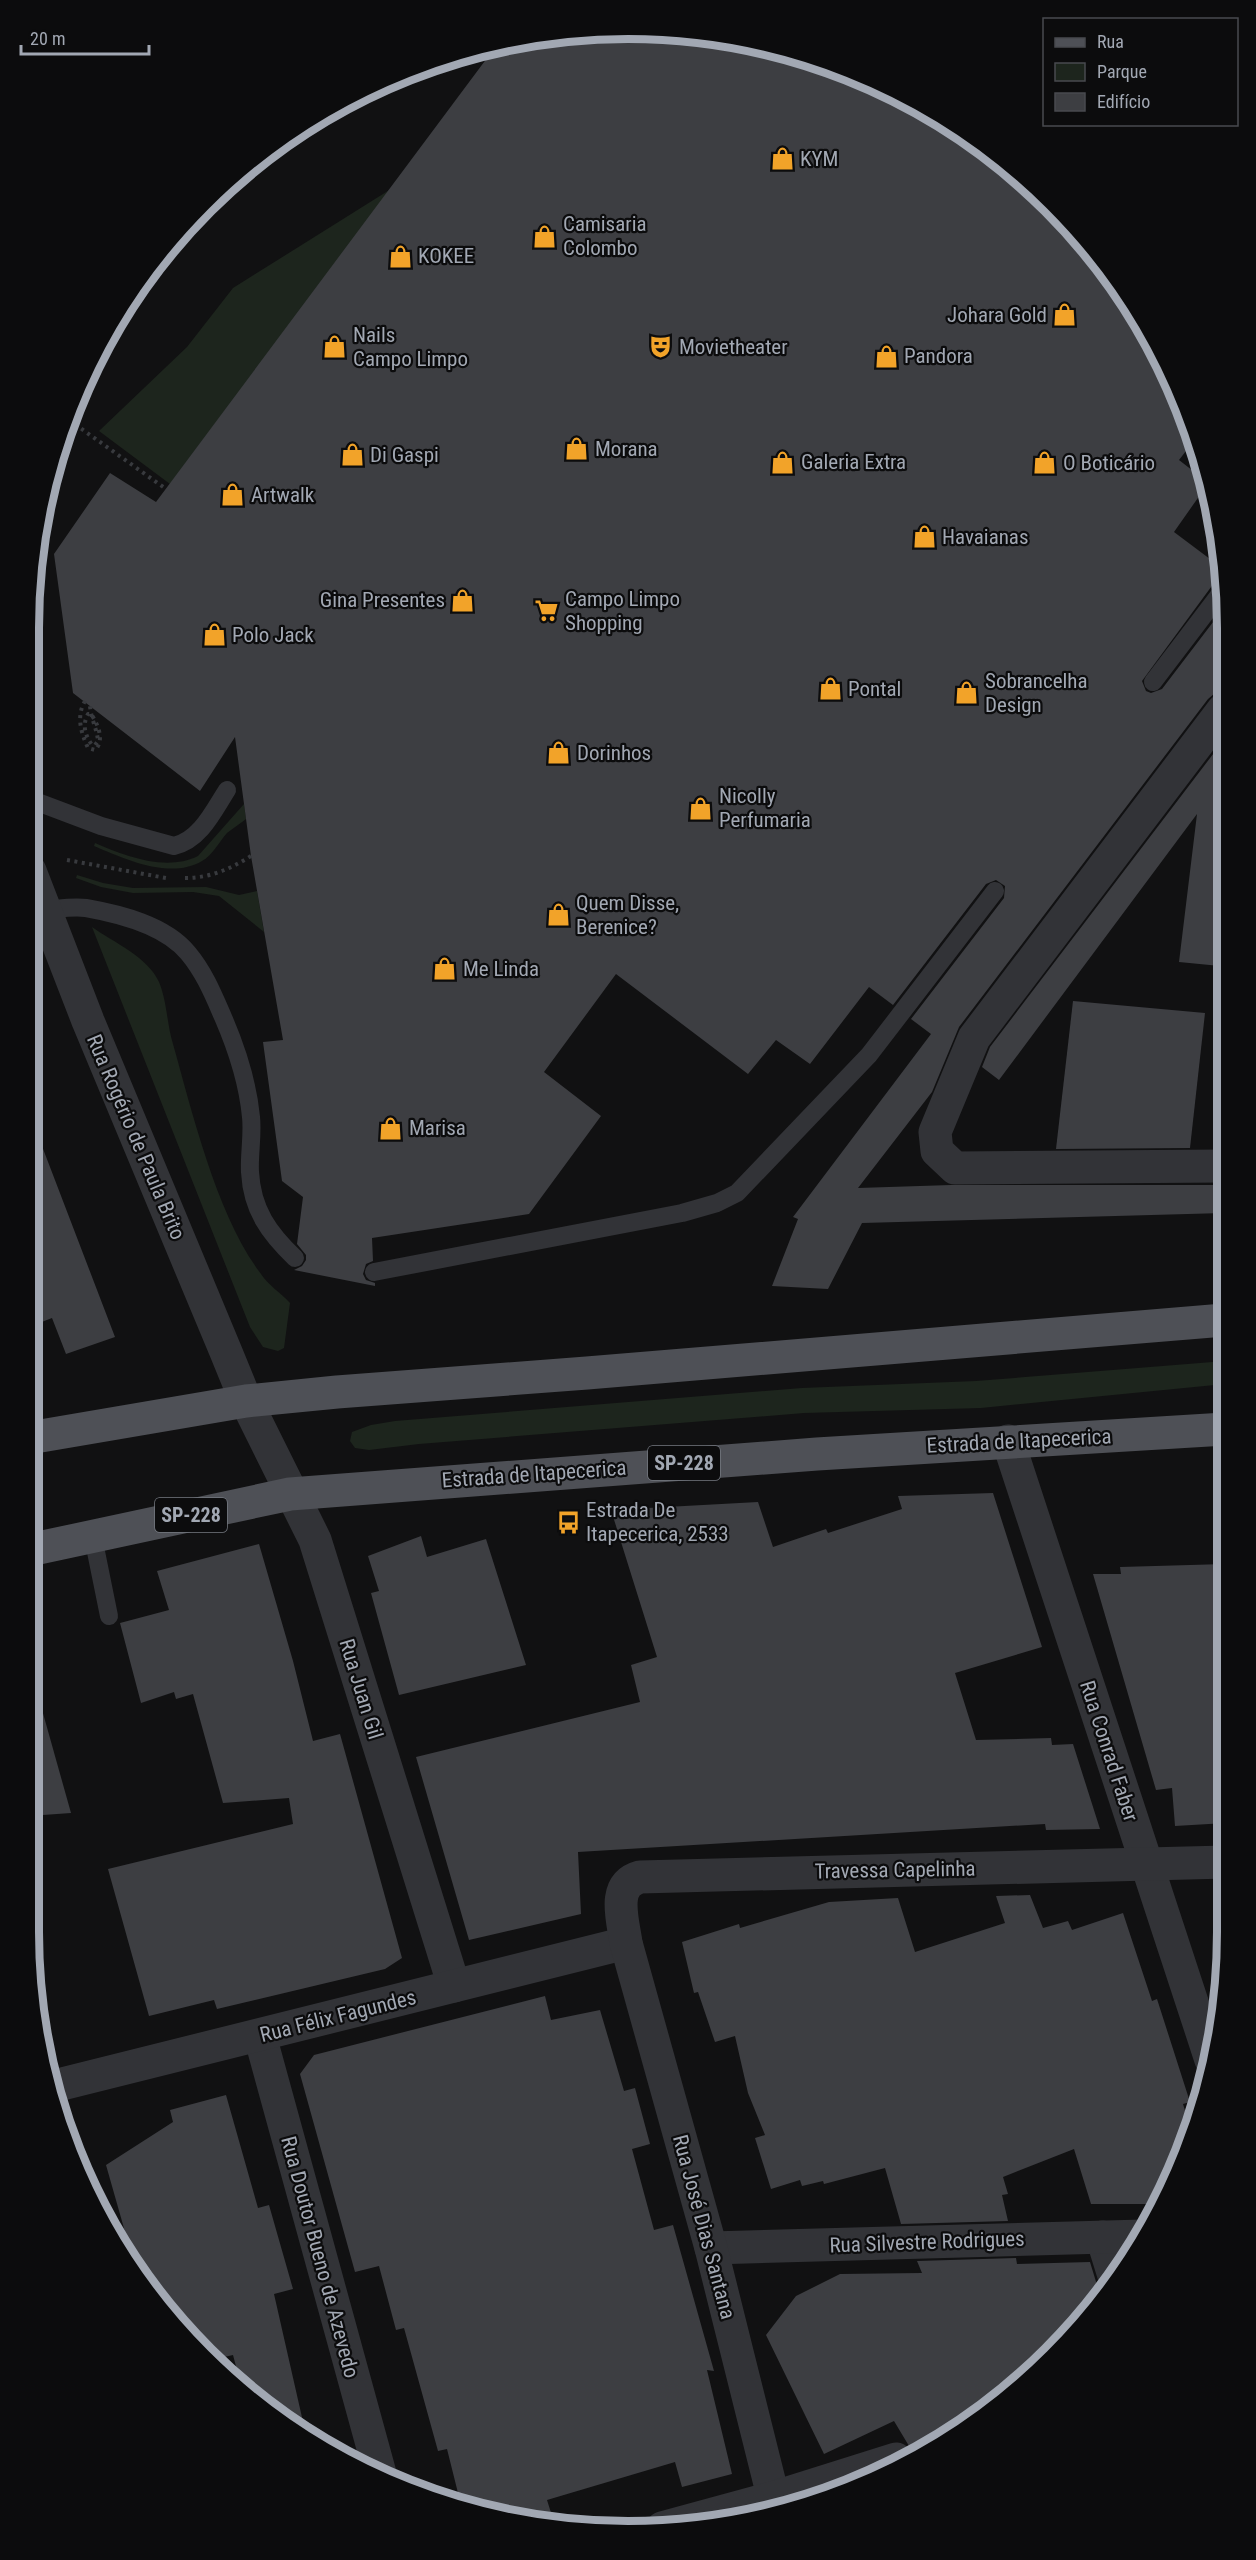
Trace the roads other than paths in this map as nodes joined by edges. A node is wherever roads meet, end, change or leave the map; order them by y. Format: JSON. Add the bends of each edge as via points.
{"nodes":[{"id":1,"x":1216,"y":598,"type":"edge"},
{"id":2,"x":1153,"y":682,"type":"dead end"},
{"id":3,"x":1217,"y":718,"type":"edge"},
{"id":4,"x":228,"y":790,"type":"dead end"},
{"id":5,"x":39,"y":803,"type":"edge"},
{"id":6,"x":995,"y":891,"type":"dead end"},
{"id":7,"x":39,"y":894,"type":"edge"},
{"id":8,"x":45,"y":910,"type":"junction"},
{"id":9,"x":1217,"y":1166,"type":"edge"},
{"id":10,"x":295,"y":1258,"type":"dead end"},
{"id":11,"x":374,"y":1272,"type":"dead end"},
{"id":12,"x":1217,"y":1321,"type":"edge"},
{"id":13,"x":246,"y":1401,"type":"junction"},
{"id":14,"x":1217,"y":1429,"type":"edge"},
{"id":15,"x":39,"y":1436,"type":"edge"},
{"id":16,"x":1008,"y":1441,"type":"junction"},
{"id":17,"x":290,"y":1494,"type":"junction"},
{"id":18,"x":93,"y":1537,"type":"junction"},
{"id":19,"x":39,"y":1549,"type":"edge"},
{"id":20,"x":109,"y":1616,"type":"dead end"},
{"id":21,"x":1217,"y":1862,"type":"edge"},
{"id":22,"x":1146,"y":1863,"type":"junction"},
{"id":23,"x":626,"y":1943,"type":"junction"},
{"id":24,"x":454,"y":1986,"type":"junction"},
{"id":25,"x":260,"y":2036,"type":"junction"},
{"id":26,"x":1207,"y":2044,"type":"edge"},
{"id":27,"x":59,"y":2085,"type":"edge"},
{"id":28,"x":1132,"y":2236,"type":"edge"},
{"id":29,"x":1102,"y":2237,"type":"junction"},
{"id":30,"x":711,"y":2248,"type":"junction"},
{"id":31,"x":1112,"y":2268,"type":"edge"},
{"id":32,"x":378,"y":2465,"type":"edge"},
{"id":33,"x":865,"y":2471,"type":"edge"},
{"id":34,"x":802,"y":2495,"type":"edge"},
{"id":35,"x":773,"y":2503,"type":"edge"}],
"edges":[{"from":1,"to":2,"type":"lane"},
{"from":3,"to":9,"type":"street","via":[[974,1038],[935,1132],[938,1151],[955,1168]]},
{"from":4,"to":5,"type":"lane","via":[[199,832],[184,844],[174,846],[100,826]]},
{"from":6,"to":11,"type":"lane","via":[[869,1055],[737,1192],[717,1203],[682,1213]]},
{"from":7,"to":8,"type":"street","name":"Rua Rogério de Paula Brito"},
{"from":8,"to":10,"type":"lane","via":[[84,908],[133,920],[177,941],[188,952],[207,979],[235,1045],[251,1117],[250,1173],[262,1221]]},
{"from":8,"to":13,"type":"street","name":"Rua Rogério de Paula Brito"},
{"from":12,"to":13,"type":"main road"},
{"from":13,"to":15,"type":"main road"},
{"from":13,"to":17,"type":"street","name":"Rua Juan Gil"},
{"from":14,"to":16,"type":"main road","name":"Estrada de Itapecerica","number":"SP-228"},
{"from":16,"to":17,"type":"main road","name":"Estrada de Itapecerica","number":"SP-228"},
{"from":16,"to":22,"type":"street","name":"Rua Conrad Faber"},
{"from":17,"to":18,"type":"main road","name":"Estrada de Itapecerica","number":"SP-228"},
{"from":17,"to":24,"type":"street","name":"Rua Juan Gil","via":[[315,1540]]},
{"from":18,"to":19,"type":"main road","name":"Estrada de Itapecerica","number":"SP-228"},
{"from":18,"to":20,"type":"lane"},
{"from":21,"to":22,"type":"street","name":"Travessa Capelinha"},
{"from":22,"to":23,"type":"street","name":"Travessa Capelinha","via":[[640,1876],[630,1879],[621,1898]]},
{"from":22,"to":26,"type":"street","name":"Rua Conrad Faber"},
{"from":23,"to":24,"type":"street","name":"Rua Félix Fagundes"},
{"from":23,"to":30,"type":"street","name":"Rua José Dias Santana"},
{"from":24,"to":25,"type":"street","name":"Rua Félix Fagundes"},
{"from":25,"to":27,"type":"street","name":"Rua Félix Fagundes"},
{"from":25,"to":32,"type":"street","name":"Rua Doutor Bueno de Azevedo"},
{"from":28,"to":29,"type":"street","name":"Rua Silvestre Rodrigues"},
{"from":29,"to":30,"type":"street","name":"Rua Silvestre Rodrigues"},
{"from":29,"to":31,"type":"street"},
{"from":30,"to":35,"type":"street","name":"Rua José Dias Santana"},
{"from":33,"to":34,"type":"street"}]}
